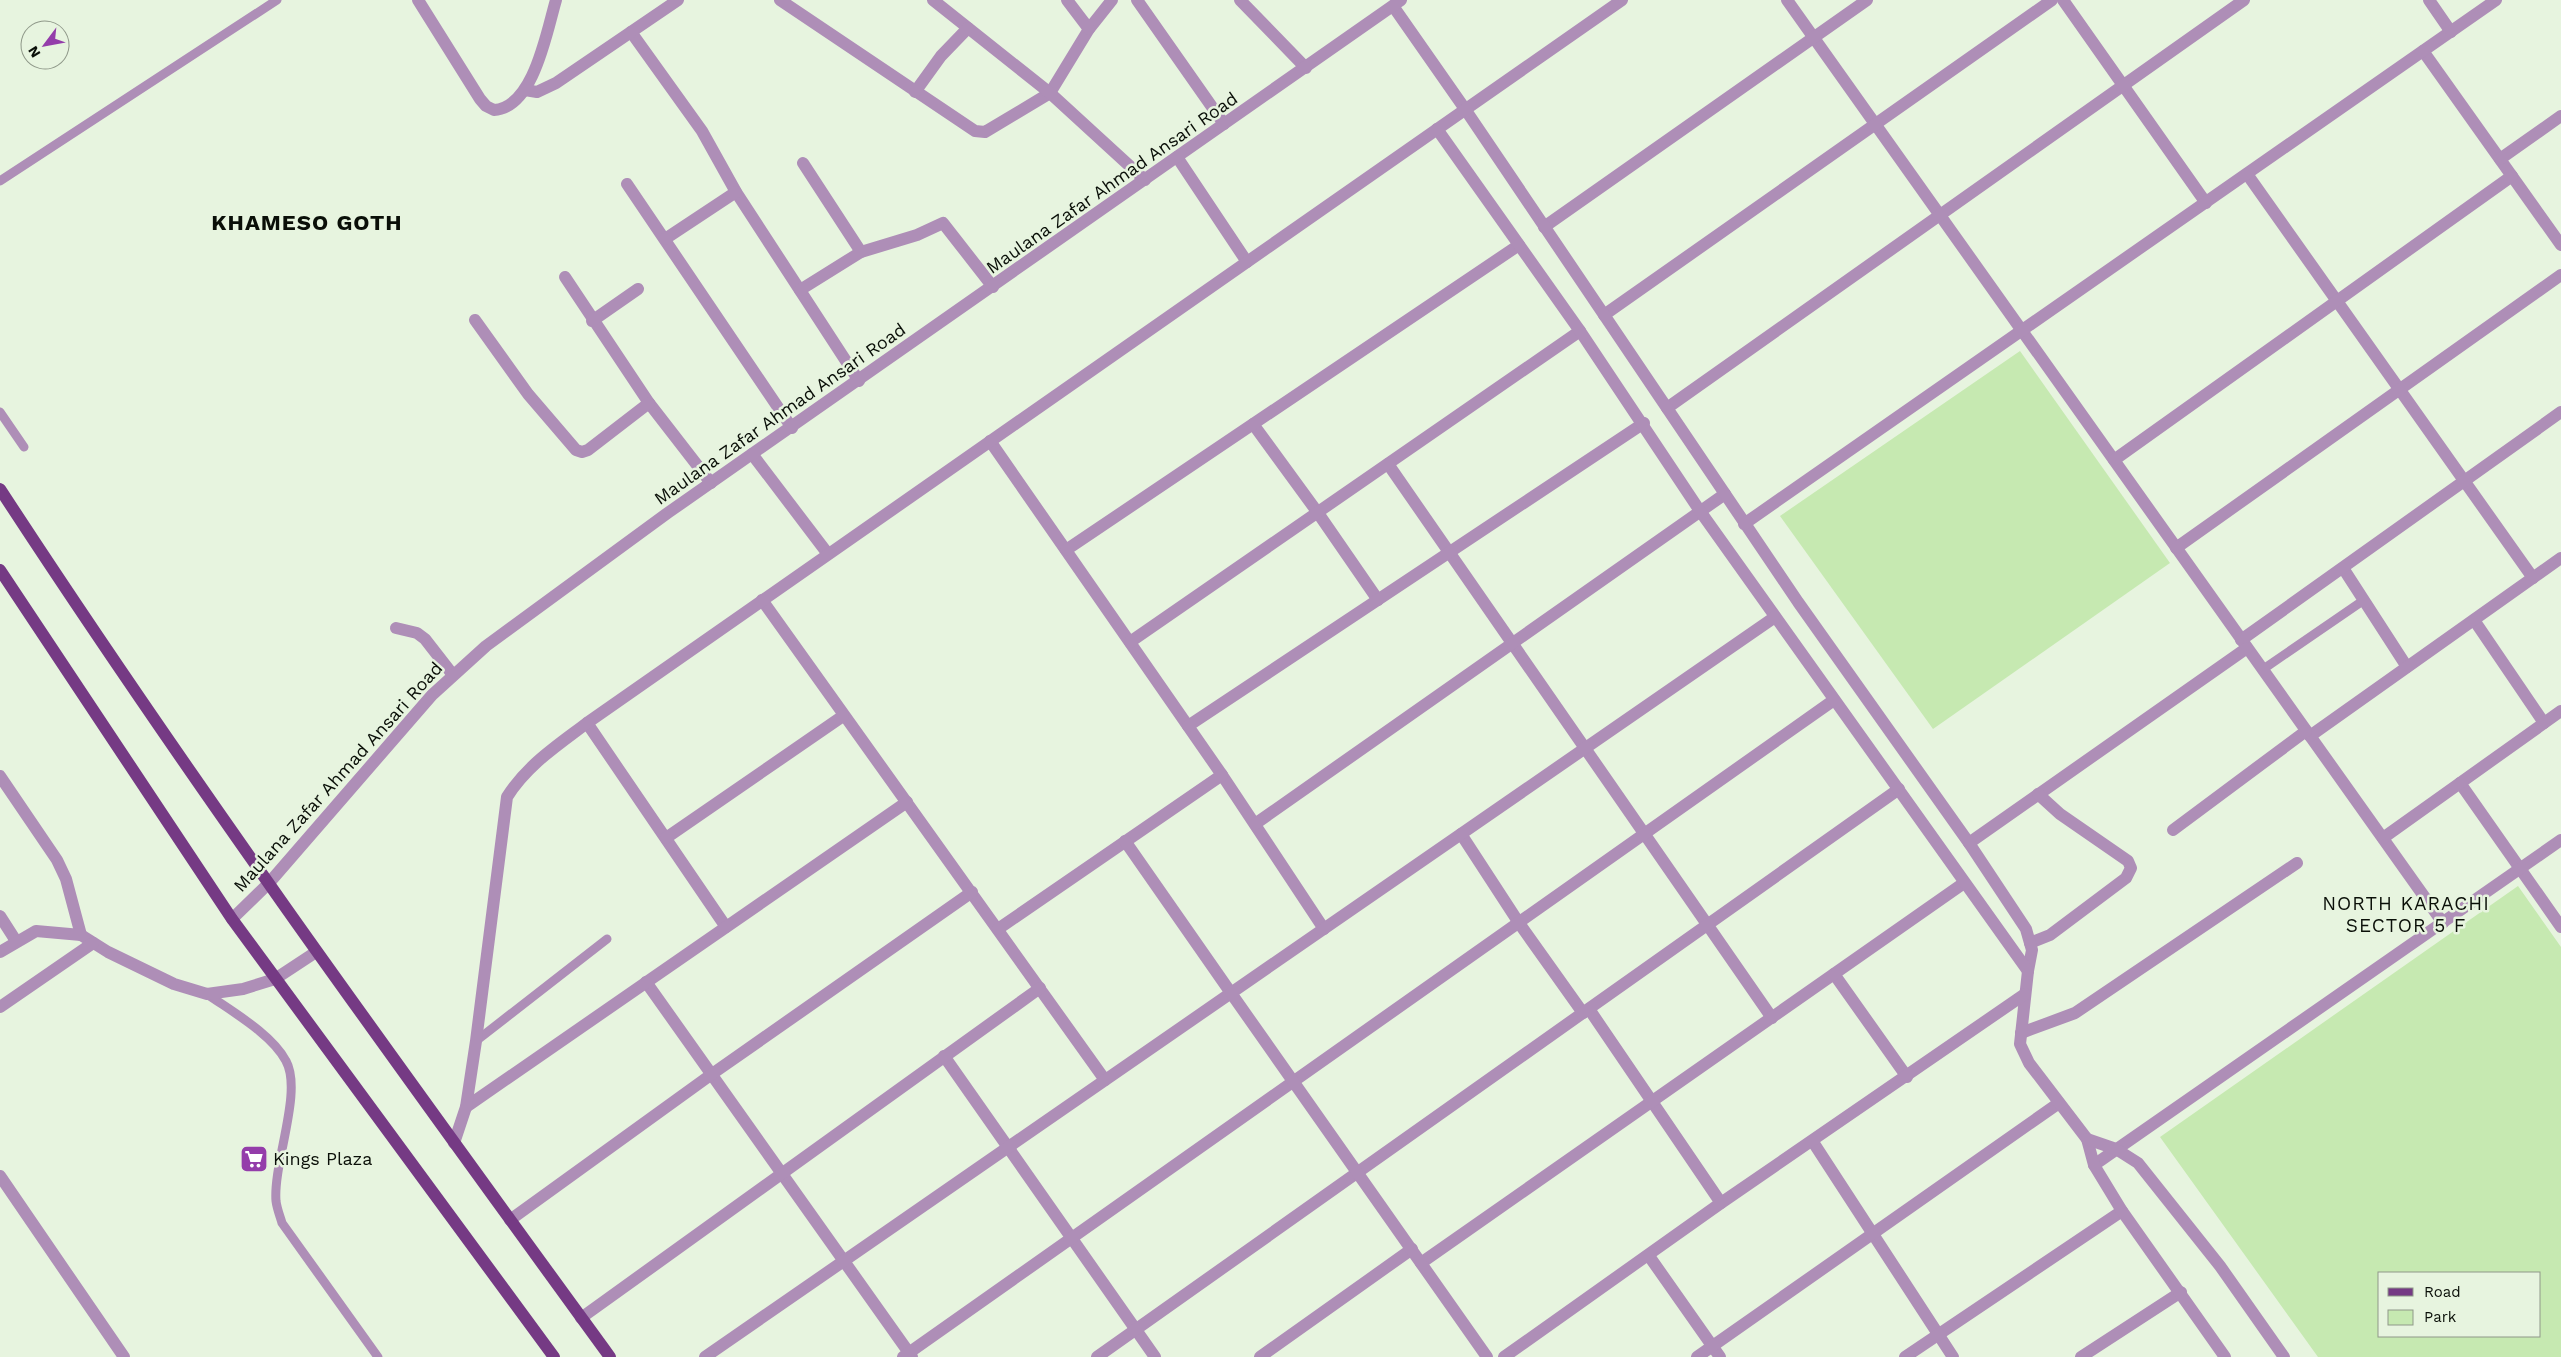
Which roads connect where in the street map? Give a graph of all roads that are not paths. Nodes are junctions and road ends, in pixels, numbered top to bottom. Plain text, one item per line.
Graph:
1 (277, 0) edge
2 (418, 0) edge
3 (556, 0) edge
4 (678, 0) edge
5 (780, 0) edge
6 (934, 0) edge
7 (1067, 0) edge
8 (1112, 0) edge
9 (1137, 0) edge
10 (1240, 0) edge
11 (1622, 0) edge
12 (1787, 0) edge
13 (1867, 0) edge
14 (2052, 0) edge
15 (2063, 0) edge
16 (2244, 0) edge
17 (2429, 0) edge
18 (2496, 0) edge
19 (1397, 3) edge
20 (968, 28) junction
21 (1089, 29) junction
22 (631, 32) junction
23 (2451, 32) junction
24 (1813, 38) junction
25 (2423, 51) junction
26 (1306, 68) junction
27 (2123, 85) junction
28 (524, 90) junction
29 (916, 92) junction
30 (1050, 93) junction
31 (1465, 109) junction
32 (2561, 116) edge
33 (1224, 124) junction
34 (1875, 125) junction
35 (1437, 129) junction
36 (1177, 157) junction
37 (2500, 159) junction
38 (803, 163) dead end
39 (2247, 174) junction
40 (2512, 176) junction
41 (1145, 180) junction
42 (0, 181) edge
43 (627, 184) dead end
44 (736, 192) junction
45 (2206, 203) junction
46 (1940, 215) junction
47 (1544, 227) junction
48 (665, 240) junction
49 (1519, 245) junction
50 (2561, 245) edge
51 (861, 252) junction
52 (1246, 262) junction
53 (2561, 275) edge
54 (566, 277) dead end
55 (993, 287) junction
56 (638, 289) dead end
57 (800, 290) junction
58 (2337, 301) junction
59 (1604, 316) junction
60 (475, 320) dead end
61 (592, 321) junction
62 (1580, 331) junction
63 (2022, 332) junction
64 (859, 381) junction
65 (2400, 390) junction
66 (649, 403) junction
67 (1667, 408) junction
68 (0, 412) edge
69 (2561, 412) edge
70 (1644, 423) junction
71 (1252, 424) junction
72 (792, 428) junction
73 (990, 441) junction
74 (24, 448) dead end
75 (752, 454) junction
76 (2114, 460) junction
77 (1388, 464) junction
78 (2465, 481) junction
79 (711, 483) junction
80 (0, 489) edge
81 (1725, 494) junction
82 (1700, 511) junction
83 (1318, 513) junction
84 (1744, 524) junction
85 (2176, 548) junction
86 (1066, 550) junction
87 (1449, 552) junction
88 (828, 554) junction
89 (2561, 558) edge
90 (2343, 568) junction
91 (0, 570) edge
92 (2533, 578) junction
93 (762, 600) junction
94 (1378, 600) junction
95 (2364, 600) junction
96 (1775, 618) junction
97 (2474, 620) junction
98 (396, 628) dead end
99 (1130, 642) junction
100 (1512, 643) junction
101 (2244, 644) junction
102 (2407, 667) junction
103 (2262, 670) junction
104 (454, 674) junction
105 (1834, 700) junction
106 (2561, 711) edge
107 (843, 716) junction
108 (587, 722) junction
109 (2544, 723) junction
110 (1188, 726) junction
111 (2308, 734) junction
112 (1585, 749) junction
113 (1222, 775) junction
114 (0, 776) edge
115 (2460, 783) junction
116 (1899, 789) junction
117 (2038, 794) junction
118 (907, 802) junction
119 (1255, 824) junction
120 (2173, 830) dead end
121 (1461, 834) junction
122 (1644, 834) junction
123 (666, 838) junction
124 (2383, 838) junction
125 (2561, 840) edge
126 (1125, 841) junction
127 (1969, 843) junction
128 (2297, 863) dead end
129 (2520, 869) junction
130 (269, 883) junction
131 (1964, 883) junction
132 (972, 892) junction
133 (0, 916) edge
134 (232, 920) junction
135 (1519, 923) junction
136 (2443, 923) junction
137 (1708, 925) junction
138 (726, 927) junction
139 (2561, 927) edge
140 (1324, 928) junction
141 (998, 929) junction
142 (81, 935) junction
143 (607, 939) dead end
144 (16, 941) junction
145 (93, 943) junction
146 (2030, 943) junction
147 (0, 952) edge
148 (316, 952) junction
149 (2028, 971) junction
150 (1834, 974) junction
151 (274, 979) junction
152 (646, 982) junction
153 (1040, 988) junction
154 (1231, 993) junction
155 (207, 994) junction
156 (2026, 994) junction
157 (0, 1006) edge
158 (1586, 1011) junction
159 (1772, 1018) junction
160 (2021, 1033) junction
161 (476, 1041) junction
162 (944, 1056) junction
163 (712, 1074) junction
164 (1907, 1077) junction
165 (1105, 1080) junction
166 (1294, 1082) junction
167 (1653, 1100) junction
168 (2059, 1103) junction
169 (466, 1107) junction
170 (2087, 1139) junction
171 (1813, 1142) junction
172 (454, 1143) junction
173 (1008, 1147) junction
174 (2116, 1149) junction
175 (2094, 1165) junction
176 (1358, 1172) junction
177 (782, 1173) junction
178 (2, 1184) edge
179 (1721, 1203) junction
180 (2122, 1211) junction
181 (510, 1220) junction
182 (1873, 1235) junction
183 (1072, 1238) junction
184 (1412, 1250) junction
185 (1649, 1256) junction
186 (843, 1260) junction
187 (1421, 1263) junction
188 (2180, 1292) junction
189 (581, 1318) junction
190 (1136, 1329) junction
191 (1939, 1335) junction
192 (1712, 1346) junction
193 (908, 1356) edge
194 (124, 1357) edge
195 (378, 1357) edge
196 (554, 1357) edge
197 (610, 1357) edge
198 (705, 1357) edge
199 (1097, 1357) edge
200 (1155, 1357) edge
201 (1260, 1357) edge
202 (1487, 1357) edge
203 (1504, 1357) edge
204 (1697, 1357) edge
205 (1720, 1357) edge
206 (1905, 1357) edge
207 (1953, 1357) edge
208 (2081, 1357) edge
209 (2225, 1357) edge
210 (2284, 1357) edge

1 - 42 lane
2 - 28 street
3 - 28 street
4 - 22 street
5 - 29 street
6 - 20 street
7 - 21 street
8 - 21 street
9 - 33 street
10 - 26 street
11 - 31 street
12 - 24 street
13 - 24 street
14 - 34 street
15 - 27 street
16 - 27 street
17 - 23 street
18 - 23 street
19 - 26 street, Maulana Zafar Ahmad Ansari Road
19 - 31 street
20 - 29 street
20 - 30 street
21 - 30 street
22 - 28 street
22 - 44 street
23 - 25 street
24 - 34 street
24 - 47 street
25 - 37 street
25 - 39 street
26 - 33 street, Maulana Zafar Ahmad Ansari Road
27 - 45 street
27 - 46 street
29 - 30 street
30 - 41 street
31 - 35 street
31 - 47 street
32 - 37 street
33 - 36 street, Maulana Zafar Ahmad Ansari Road
34 - 46 street
34 - 59 street
35 - 49 street
35 - 52 street
36 - 41 street, Maulana Zafar Ahmad Ansari Road
36 - 52 street
37 - 40 street
38 - 51 street
39 - 45 street
39 - 58 street
40 - 50 street
40 - 58 street
41 - 55 street, Maulana Zafar Ahmad Ansari Road
43 - 48 street
44 - 48 street
44 - 57 street
45 - 63 street
46 - 63 street
46 - 67 street
47 - 59 street
48 - 72 street
49 - 62 street
49 - 71 street
51 - 55 street
51 - 57 street
52 - 73 street
53 - 65 street
54 - 61 street
55 - 64 street, Maulana Zafar Ahmad Ansari Road
56 - 61 street
57 - 64 street
58 - 65 street
58 - 76 street
59 - 67 street
60 - 66 street
61 - 66 street
62 - 70 street
62 - 77 street
63 - 76 street
63 - 84 street
64 - 72 street, Maulana Zafar Ahmad Ansari Road
65 - 78 street
65 - 85 street
66 - 79 street
67 - 81 street
68 - 74 lane
69 - 78 street
70 - 82 street
70 - 87 street
71 - 83 street
71 - 86 street
72 - 75 street, Maulana Zafar Ahmad Ansari Road
73 - 86 street
73 - 88 street
75 - 79 street, Maulana Zafar Ahmad Ansari Road
75 - 88 street
76 - 85 street
77 - 83 street
77 - 87 street
78 - 90 street
78 - 92 street
79 - 104 street, Maulana Zafar Ahmad Ansari Road
80 - 130 main road
81 - 82 street
81 - 84 street
82 - 96 street
82 - 100 street
83 - 94 street
83 - 99 street
84 - 127 street
85 - 101 street
86 - 99 street
87 - 94 street
87 - 100 street
88 - 93 street
89 - 92 street
90 - 95 street
90 - 101 street
91 - 134 main road
92 - 97 street
93 - 107 street
93 - 108 street
94 - 110 street
95 - 102 street
95 - 103 lane
96 - 105 street
96 - 112 street
97 - 102 street
97 - 109 street
98 - 104 street
99 - 110 street
100 - 112 street
100 - 119 street
101 - 103 street
101 - 117 street
102 - 111 street
103 - 111 street
104 - 130 street, Maulana Zafar Ahmad Ansari Road
105 - 116 street
105 - 122 street
106 - 109 street
107 - 118 street
107 - 123 street
108 - 123 street
108 - 161 street
109 - 115 street
110 - 113 street
111 - 120 street
111 - 124 street
112 - 121 street
112 - 122 street
113 - 119 street
113 - 126 street
114 - 142 street
115 - 124 street
115 - 129 street
116 - 131 street
116 - 137 street
117 - 127 street
117 - 146 street
118 - 132 street
118 - 138 street
119 - 140 street
121 - 135 street
121 - 140 street
122 - 135 street
122 - 137 street
123 - 138 street
124 - 136 street
125 - 129 street
126 - 141 street
126 - 154 street
127 - 146 street
128 - 160 street
129 - 136 street
129 - 139 street
130 - 134 street, Maulana Zafar Ahmad Ansari Road
130 - 148 main road
131 - 149 street
131 - 150 street
132 - 141 street
132 - 163 street
133 - 144 street
134 - 151 main road
135 - 158 street
135 - 166 street
136 - 174 street
137 - 158 street
137 - 159 street
138 - 152 street
140 - 154 street
141 - 153 street
142 - 144 street
142 - 145 street
143 - 161 lane
144 - 147 street
145 - 155 street
145 - 157 street
146 - 149 street
148 - 151 street
148 - 172 main road
149 - 156 street
150 - 159 street
150 - 164 street
151 - 155 street
151 - 196 main road
152 - 163 street
152 - 169 street
153 - 162 street
153 - 165 street
154 - 165 street
154 - 166 street
155 - 195 lane
156 - 160 street
156 - 164 street
158 - 167 street
158 - 176 street
159 - 167 street
160 - 168 street
161 - 169 street
162 - 173 street
162 - 177 street
163 - 177 street
163 - 181 street
164 - 171 street
165 - 173 street
166 - 176 street
166 - 183 street
167 - 179 street
167 - 187 street
168 - 170 street
168 - 182 street
169 - 172 street
170 - 174 street
170 - 175 street
171 - 179 street
171 - 182 street
172 - 181 main road
173 - 183 street
173 - 186 street
174 - 175 street
174 - 210 street
175 - 180 street
176 - 184 street
176 - 190 street
177 - 186 street
177 - 189 street
178 - 194 street
179 - 185 street
180 - 188 street
180 - 191 street
181 - 189 main road
182 - 191 street
182 - 192 street
183 - 190 street
183 - 193 street
184 - 187 street
184 - 201 street
185 - 192 street
185 - 203 street
186 - 193 street
186 - 198 street
187 - 202 street
188 - 208 street
188 - 209 street
189 - 197 main road
190 - 199 street
190 - 200 street
191 - 206 street
191 - 207 street
192 - 204 street
192 - 205 street

